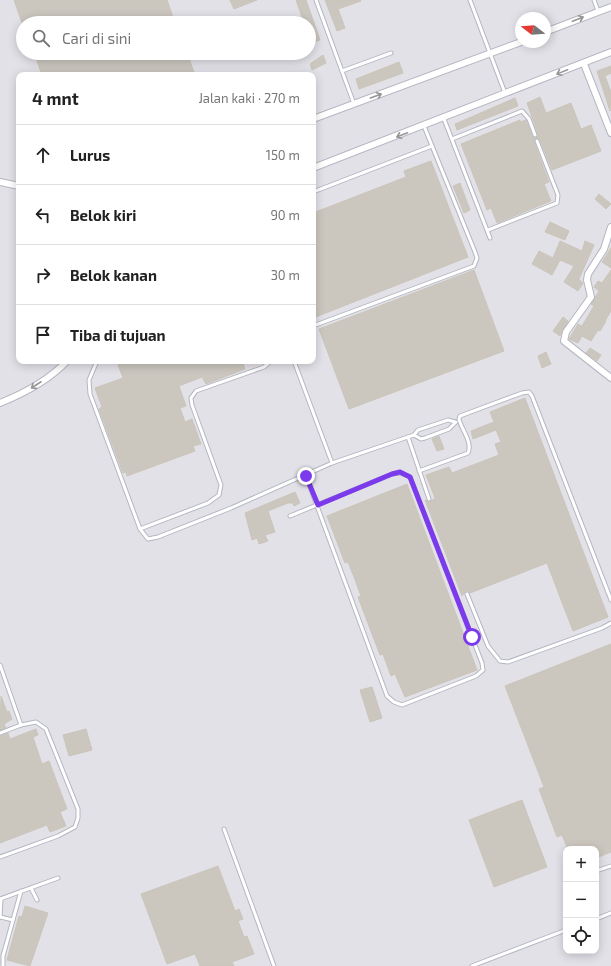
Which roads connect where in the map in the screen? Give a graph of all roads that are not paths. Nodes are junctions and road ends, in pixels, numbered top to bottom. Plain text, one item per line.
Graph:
1 (316, 0) edge
2 (470, 0) edge
3 (594, 0) edge
4 (611, 7) edge
5 (598, 11) junction
6 (551, 30) edge
7 (515, 44) edge
8 (611, 52) edge
9 (391, 53) dead end
10 (490, 54) junction
11 (584, 64) junction
12 (342, 71) junction
13 (506, 94) junction
14 (354, 104) junction
15 (316, 118) edge
16 (444, 118) junction
17 (424, 126) junction
18 (611, 133) edge
19 (535, 135) dead end
20 (452, 139) junction
21 (537, 141) dead end
22 (432, 146) junction
23 (316, 167) edge
24 (0, 182) edge
25 (16, 185) edge
26 (316, 191) edge
27 (611, 227) edge
28 (488, 230) junction
29 (490, 238) dead end
30 (316, 325) edge
31 (64, 364) edge
32 (96, 364) edge
33 (268, 364) edge
34 (295, 364) edge
35 (611, 368) edge
36 (609, 376) edge
37 (0, 402) edge
38 (459, 421) junction
39 (455, 422) junction
40 (414, 435) junction
41 (408, 437) junction
42 (332, 463) junction
43 (419, 471) junction
44 (306, 476) junction
45 (429, 499) dead end
46 (318, 505) junction
47 (290, 516) dead end
48 (140, 529) junction
49 (467, 594) dead end
50 (611, 600) edge
51 (611, 623) edge
52 (0, 664) edge
53 (21, 725) junction
54 (0, 733) edge
55 (224, 829) dead end
56 (0, 857) edge
57 (611, 866) edge
58 (599, 870) edge
59 (58, 878) dead end
60 (31, 888) junction
61 (21, 891) junction
62 (0, 899) edge
63 (37, 900) dead end
64 (611, 913) edge
65 (0, 917) edge
66 (598, 918) edge
67 (14, 920) junction
68 (563, 931) edge
69 (3, 966) edge
70 (274, 966) edge
71 (472, 966) edge

1 - 12 lane
2 - 10 lane
3 - 5 lane
4 - 5 street
6 -> 5 street
7 - 10 street
8 - 11 street
9 - 12 lane
10 - 13 lane
14 -> 10 street
11 -> 13 street
11 - 18 street
12 - 14 lane
13 - 16 street
14 - 15 street
16 - 17 street
16 - 20 lane
17 - 22 lane
17 -> 23 street
19 - 20 lane
20 - 28 lane
21 - 28 lane
22 - 26 lane
22 - 30 lane
24 - 25 street
27 - 36 street
28 - 29 lane
31 -> 37 street
32 - 48 lane
33 - 48 lane
34 - 42 lane
35 - 36 street
38 - 39 lane
38 - 43 lane
38 - 50 lane
39 - 40 lane
39 - 40 lane
40 - 41 lane
41 - 42 lane
41 - 43 lane
42 - 44 lane
43 - 45 lane
44 - 46 lane
44 - 48 lane
46 - 46 lane
46 - 47 lane
49 - 51 lane
52 - 53 lane
53 - 54 lane
53 - 56 lane
55 - 70 lane
57 - 58 lane
59 - 60 lane
60 - 61 lane
60 - 63 lane
61 - 62 lane
61 - 67 lane
62 - 65 lane
64 - 66 lane
65 - 67 lane
67 - 69 lane
68 - 71 lane

